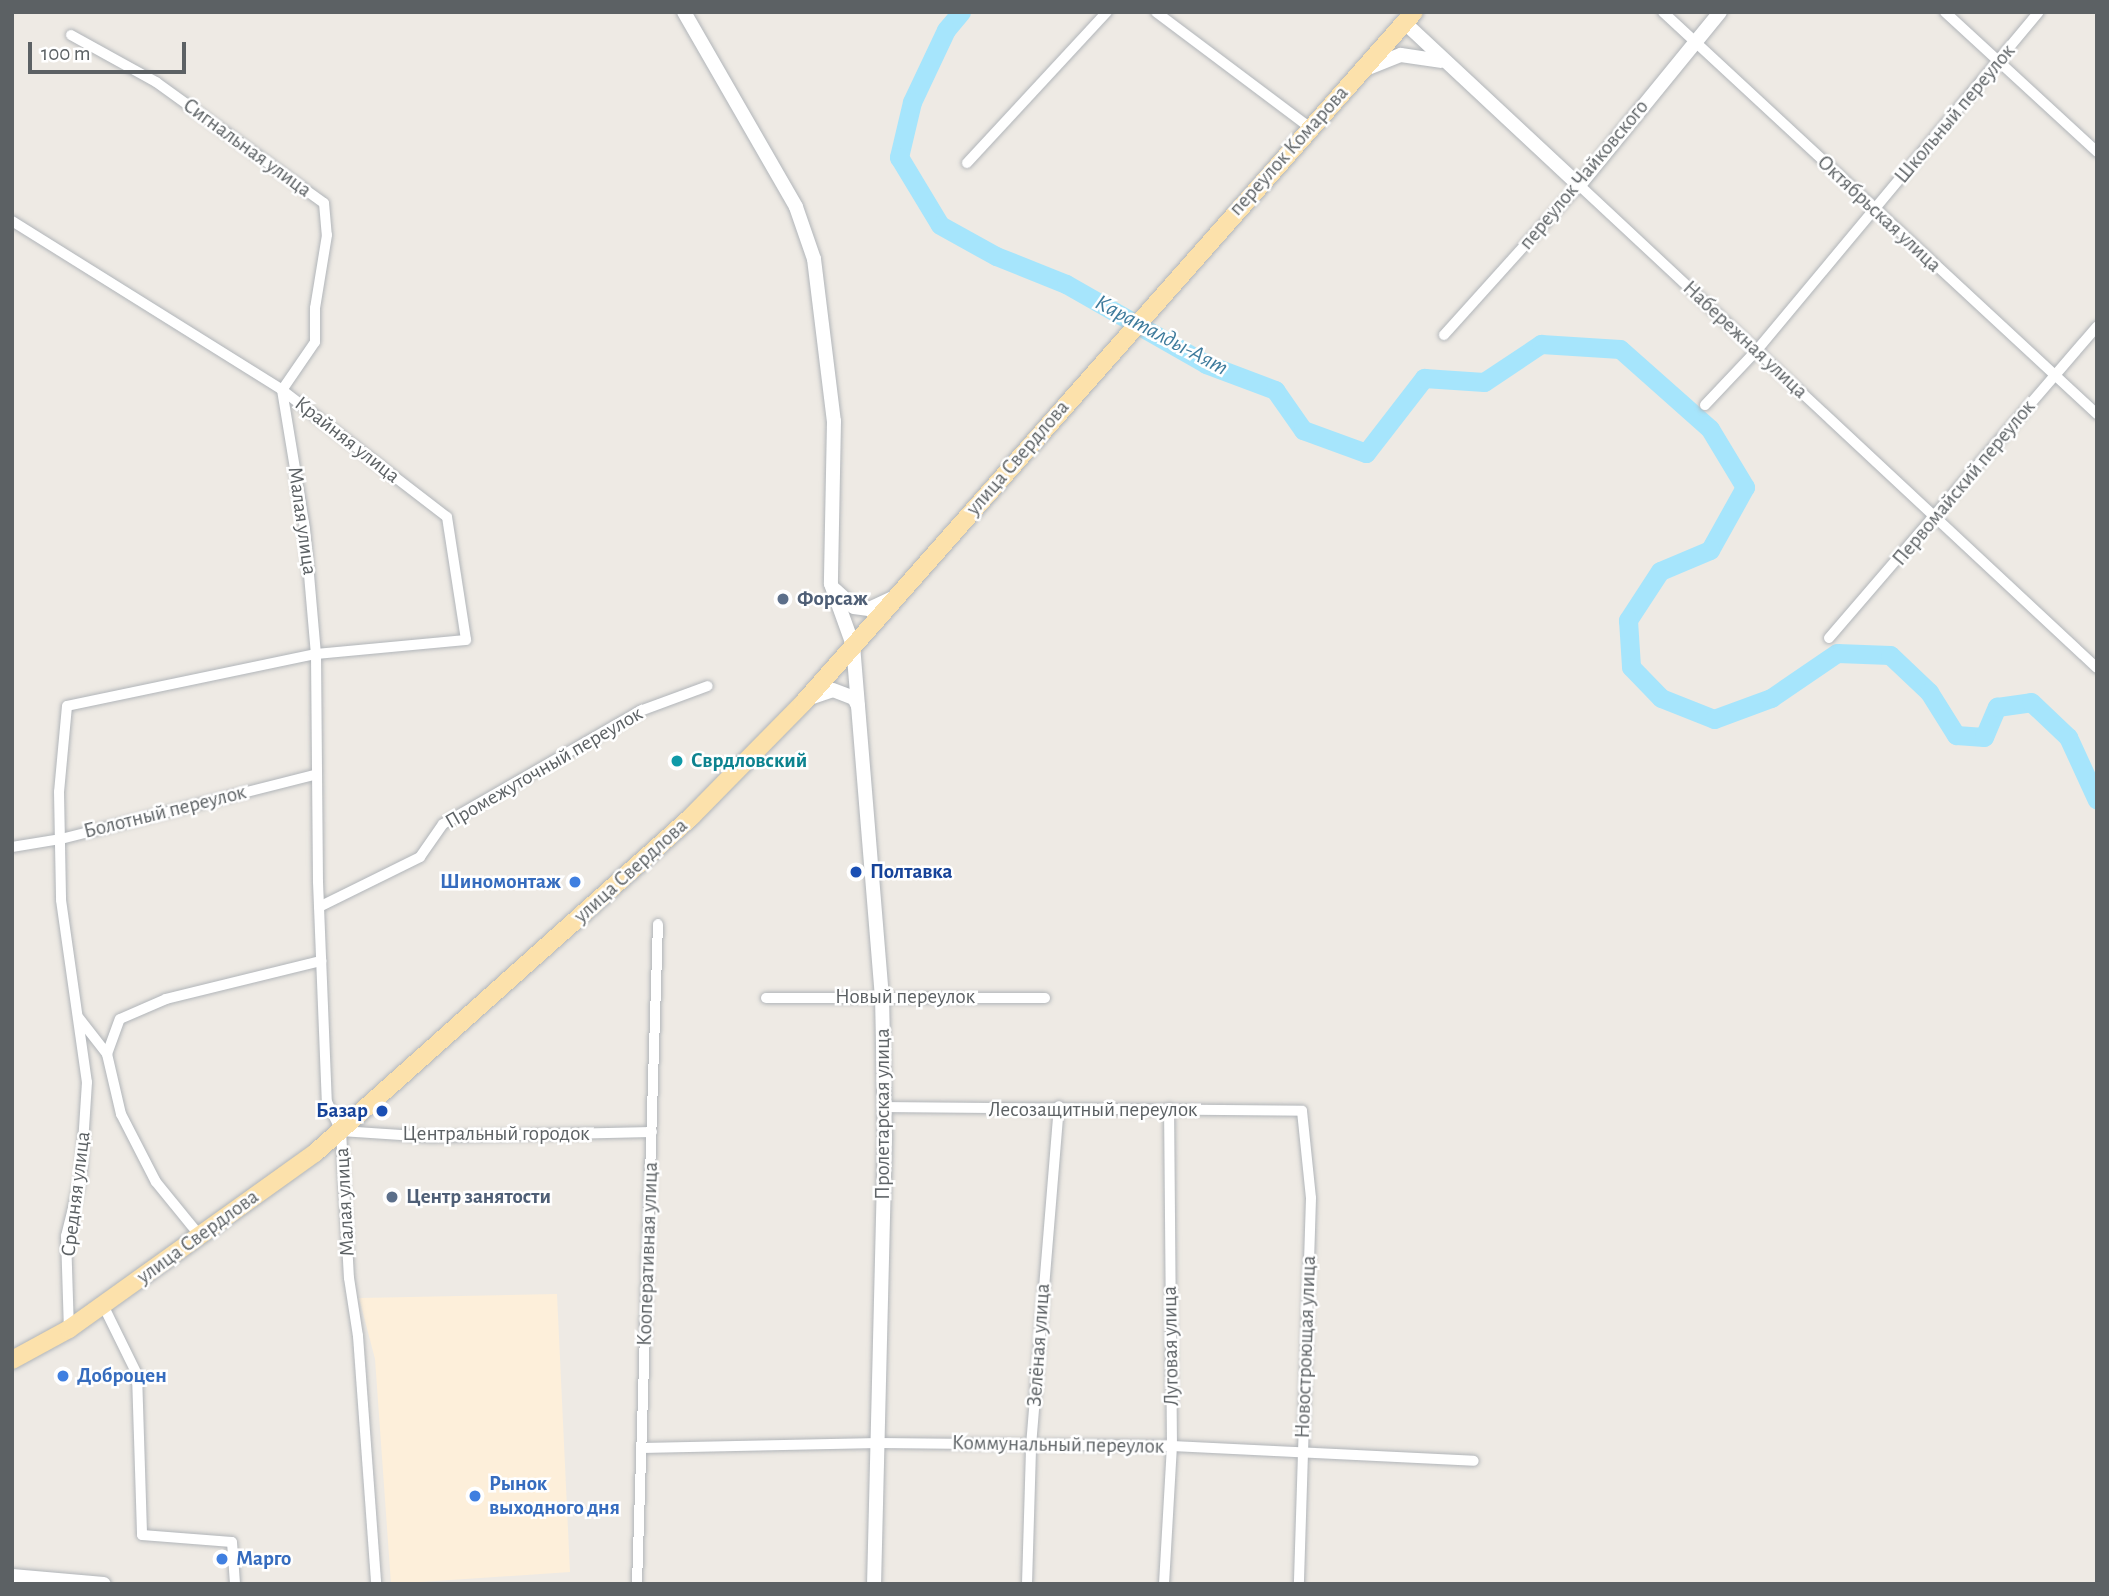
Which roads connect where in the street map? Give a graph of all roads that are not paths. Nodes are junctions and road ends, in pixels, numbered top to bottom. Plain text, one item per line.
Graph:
1 (684, 12) edge
2 (1107, 12) edge
3 (1156, 12) edge
4 (1663, 12) edge
5 (1720, 12) edge
6 (1945, 12) edge
7 (2039, 12) edge
8 (1404, 16) edge
9 (71, 35) dead end
10 (1694, 43) junction
11 (1441, 61) junction
12 (1998, 62) junction
13 (1364, 70) junction
14 (1309, 127) junction
15 (2097, 152) edge
16 (967, 163) dead end
17 (1579, 185) junction
18 (1875, 210) junction
19 (12, 221) edge
20 (1164, 289) joint
21 (2097, 326) edge
22 (1444, 335) dead end
23 (1758, 350) junction
24 (2055, 376) junction
25 (282, 390) junction
26 (1705, 405) dead end
27 (2097, 414) edge
28 (1934, 520) junction
29 (831, 584) junction
30 (897, 596) junction
31 (1829, 638) dead end
32 (853, 645) junction
33 (316, 653) junction
34 (2097, 668) edge
35 (708, 686) dead end
36 (803, 703) junction
37 (858, 708) junction
38 (317, 774) junction
39 (61, 839) junction
40 (12, 847) edge
41 (319, 907) junction
42 (658, 924) dead end
43 (321, 961) junction
44 (882, 996) junction
45 (766, 998) dead end
46 (1045, 998) dead end
47 (78, 1017) junction
48 (107, 1055) junction
49 (1059, 1106) junction
50 (884, 1107) junction
51 (1169, 1108) junction
52 (1301, 1111) joint
53 (341, 1130) junction
54 (652, 1132) junction
55 (200, 1236) junction
56 (103, 1305) junction
57 (69, 1329) junction
58 (12, 1360) edge
59 (878, 1443) junction
60 (1031, 1446) junction
61 (1172, 1446) junction
62 (642, 1448) junction
63 (1303, 1452) junction
64 (1474, 1461) dead end
65 (12, 1576) edge
66 (104, 1584) edge
67 (235, 1584) edge
68 (376, 1584) edge
69 (637, 1584) edge
70 (874, 1584) edge
71 (1027, 1584) edge
72 (1164, 1584) edge
73 (1299, 1584) edge

1 - 29 street
2 - 16 street
3 - 14 street
4 - 10 street, Октябрьская улица
5 - 10 street, переулок Чайковского
6 - 12 street
7 - 12 street, Школьный переулок
8 - 11 street, Набережная улица
8 - 13 main road, переулок Комарова
9 - 25 street, Сигнальная улица
10 - 17 street, переулок Чайковского
10 - 18 street, Октябрьская улица
11 - 13 street
11 - 17 street, Набережная улица
12 - 15 street
12 - 18 street, Школьный переулок
13 - 14 main road, переулок Комарова
14 - 20 main road, переулок Комарова
17 - 22 street, переулок Чайковского
17 - 23 street, Набережная улица
18 - 23 street, Школьный переулок
18 - 24 street, Октябрьская улица
19 - 25 street, Крайняя улица
20 - 30 main road, улица Свердлова
21 - 24 street, Первомайский переулок
23 - 26 street, Школьный переулок
23 - 28 street, Набережная улица
24 - 27 street, Октябрьская улица
24 - 28 street, Первомайский переулок
25 - 33 street, Малая улица
25 - 33 street, Крайняя улица
28 - 31 street, Первомайский переулок
28 - 34 street, Набережная улица
29 - 30 street
29 - 32 street, Пролетарская улица
30 - 32 main road, улица Свердлова
32 - 36 main road, улица Свердлова
32 - 37 street, Пролетарская улица
33 - 38 street, Малая улица
33 - 39 street, Средняя улица
35 - 41 street, Промежуточный переулок
36 - 37 street
36 - 53 main road, улица Свердлова
37 - 44 street, Пролетарская улица
38 - 39 street, Болотный переулок
38 - 41 street, Малая улица
39 - 40 street, Болотный переулок
39 - 47 street, Средняя улица
41 - 43 street, Малая улица
42 - 54 street, Кооперативная улица
43 - 48 street
43 - 53 street, Малая улица
44 - 45 street, Новый переулок
44 - 46 street, Новый переулок
44 - 50 street, Пролетарская улица
47 - 48 street, Средняя улица
47 - 57 street, Средняя улица
48 - 55 street, Средняя улица
49 - 50 street, Лесозащитный переулок
49 - 51 street, Лесозащитный переулок
49 - 60 street, Зелёная улица
50 - 59 street, Пролетарская улица
51 - 52 street, Лесозащитный переулок
51 - 61 street, Луговая улица
52 - 63 street, Новостроющая улица
53 - 54 street, Центральный городок
53 - 55 main road, улица Свердлова
53 - 68 street, Малая улица
54 - 62 street, Кооперативная улица
55 - 56 main road, улица Свердлова
56 - 57 main road, улица Свердлова
56 - 67 street
57 - 58 main road, улица Свердлова
59 - 60 street, Коммунальный переулок
59 - 62 street, Коммунальный переулок
59 - 70 street, Пролетарская улица
60 - 61 street, Коммунальный переулок
60 - 71 street, Зелёная улица
61 - 63 street, Коммунальный переулок
61 - 72 street, Луговая улица
62 - 69 street, Кооперативная улица
63 - 64 street, Коммунальный переулок
63 - 73 street, Новостроющая улица
65 - 66 street

